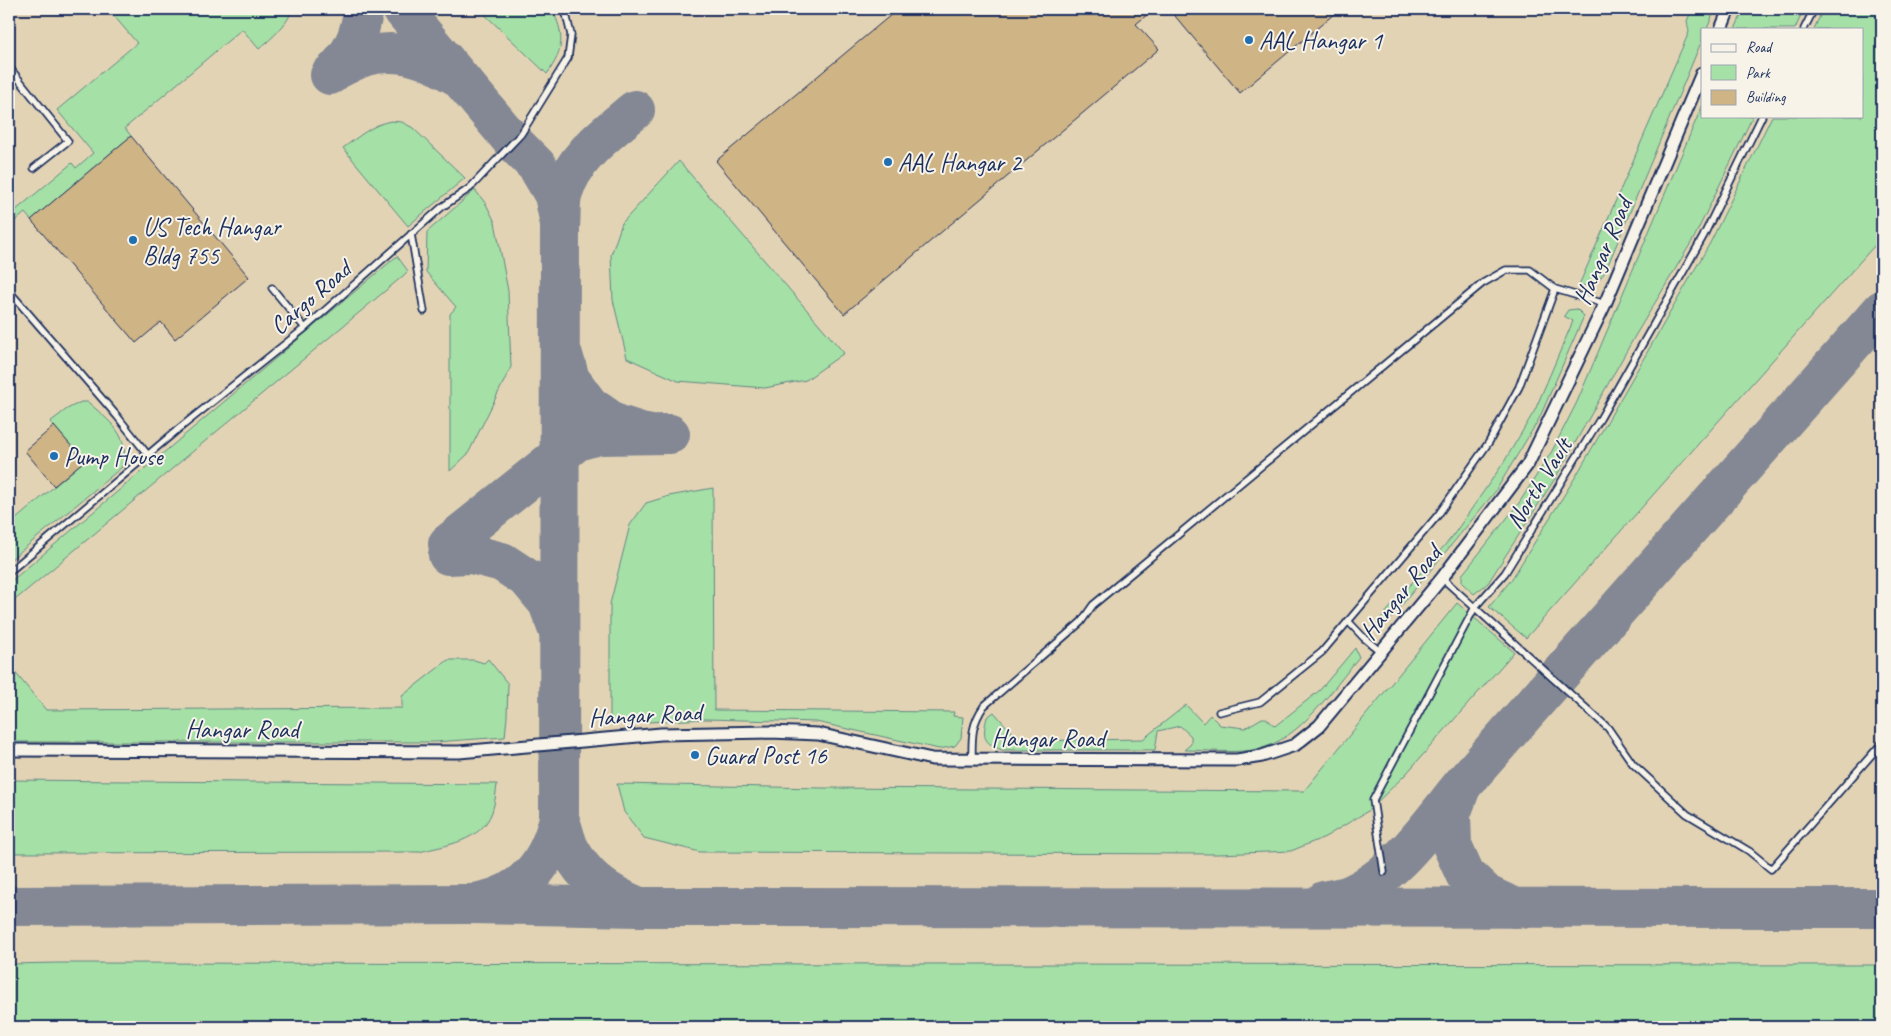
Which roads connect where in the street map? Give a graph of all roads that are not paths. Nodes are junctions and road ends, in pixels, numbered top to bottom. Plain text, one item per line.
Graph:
1 (562, 9) edge
2 (1730, 9) edge
3 (1814, 9) edge
4 (1721, 28) edge
5 (1804, 28) edge
6 (9, 67) edge
7 (1701, 76) edge
8 (1761, 118) edge
9 (34, 168) dead end
10 (411, 234) junction
11 (272, 288) dead end
12 (1555, 289) junction
13 (9, 291) edge
14 (1605, 304) junction
15 (424, 311) dead end
16 (305, 328) junction
17 (148, 455) junction
18 (9, 572) edge
19 (1442, 578) junction
20 (1475, 607) junction
21 (1348, 621) junction
22 (1382, 652) junction
23 (1219, 712) dead end
24 (1882, 744) edge
25 (9, 750) edge
26 (972, 760) junction
27 (1384, 872) dead end

1 - 10 lane, Cargo Road
2 - 4 street
3 - 5 lane
6 - 9 lane
7 - 14 street, Hangar Road
8 - 20 lane, North Vault
10 - 15 lane
10 - 16 lane, Cargo Road
11 - 16 lane
12 - 14 lane
12 - 21 lane
12 - 26 lane
13 - 17 lane
14 - 19 street, Hangar Road
16 - 17 lane, Cargo Road
17 - 18 lane, Cargo Road
19 - 20 lane
19 - 22 street, Hangar Road
20 - 24 lane
20 - 27 lane, North Vault
21 - 22 lane
21 - 23 lane
22 - 26 street, Hangar Road
25 - 26 street, Hangar Road

